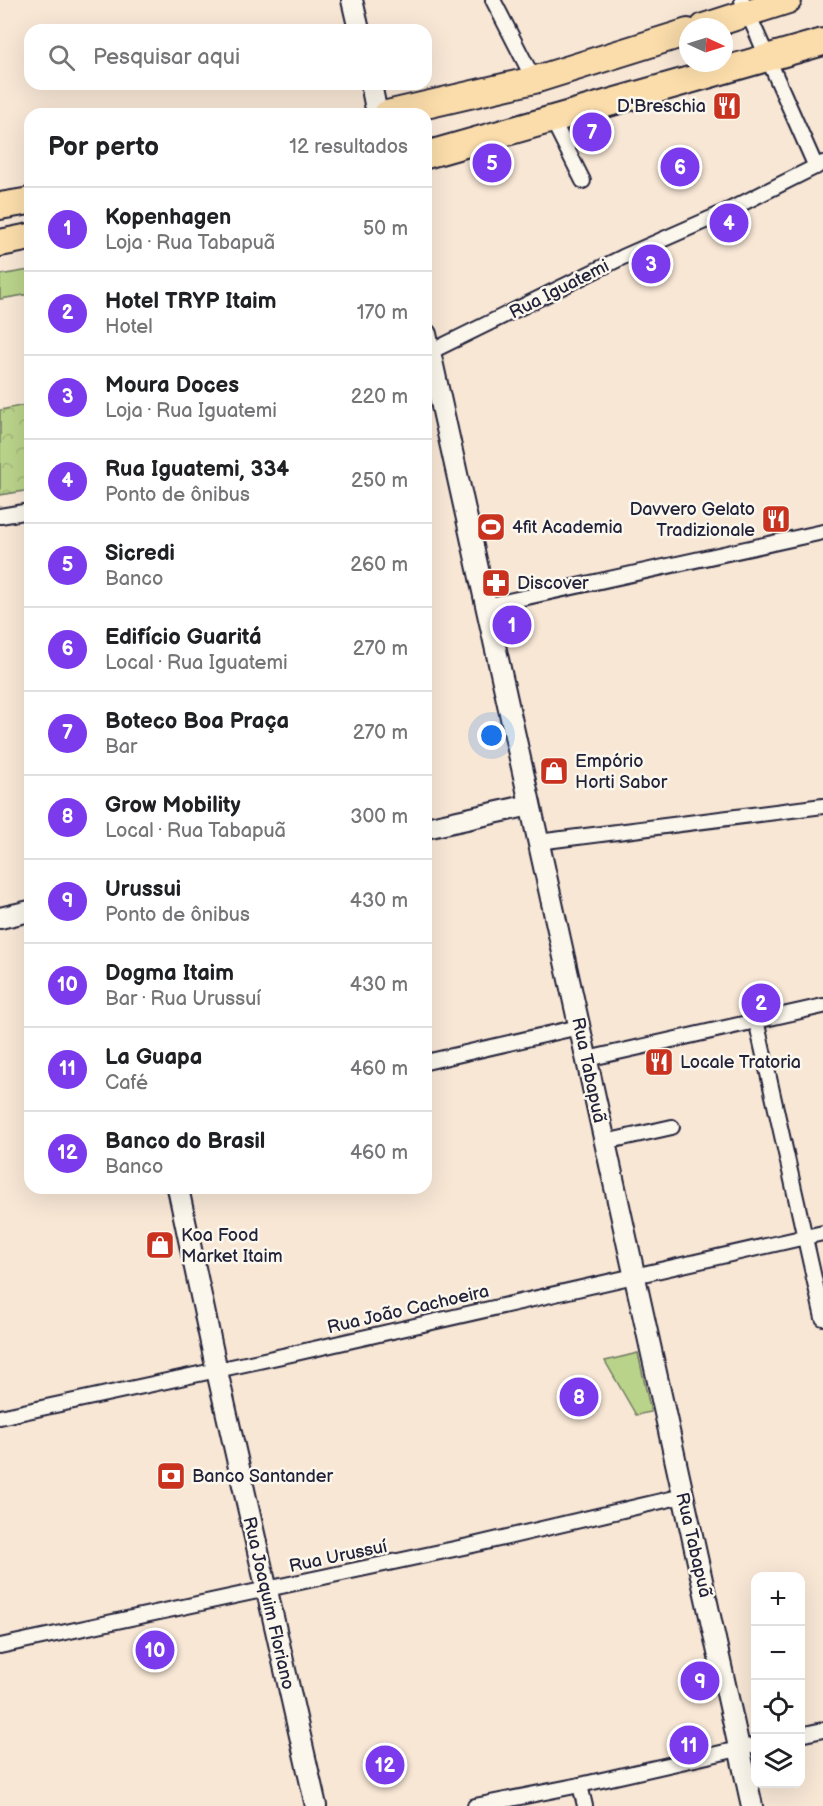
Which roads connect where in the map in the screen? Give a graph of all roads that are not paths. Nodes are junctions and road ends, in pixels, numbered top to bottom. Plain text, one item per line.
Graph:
1 (352, 0) edge
2 (493, 0) edge
3 (788, 0) edge
4 (745, 7) edge
5 (722, 18) edge
6 (358, 24) edge
7 (679, 35) edge
8 (823, 42) edge
9 (767, 57) junction
10 (534, 80) junction
11 (372, 90) edge
12 (376, 108) edge
13 (413, 108) edge
14 (552, 119) junction
15 (432, 153) edge
16 (819, 165) edge
17 (583, 181) dead end
18 (24, 202) edge
19 (0, 207) edge
20 (24, 238) edge
21 (0, 243) edge
22 (432, 345) edge
23 (432, 369) edge
24 (24, 513) edge
25 (0, 516) edge
26 (823, 532) edge
27 (486, 606) junction
28 (530, 805) junction
29 (823, 806) edge
30 (432, 827) edge
31 (538, 842) junction
32 (24, 912) edge
33 (0, 918) edge
34 (823, 1006) edge
35 (756, 1020) junction
36 (579, 1027) junction
37 (586, 1059) junction
38 (432, 1061) edge
39 (672, 1127) dead end
40 (605, 1142) junction
41 (179, 1194) edge
42 (823, 1233) edge
43 (805, 1237) junction
44 (635, 1277) junction
45 (823, 1318) edge
46 (217, 1371) junction
47 (0, 1417) edge
48 (683, 1496) junction
49 (266, 1590) junction
50 (0, 1646) edge
51 (823, 1730) edge
52 (805, 1734) edge
53 (747, 1747) edge
54 (580, 1785) junction
55 (316, 1806) edge
56 (475, 1806) edge
57 (585, 1806) edge
58 (752, 1806) edge

1 - 6 street
2 - 10 street
3 - 4 highway
4 - 5 highway
4 - 9 street
7 - 10 highway
8 - 9 highway
9 - 14 highway
9 - 16 street
10 - 13 highway
11 - 12 street
14 - 15 highway
14 - 17 street
16 - 22 street, Rua Iguatemi
18 - 19 highway
20 - 21 highway
23 - 27 street, Rua Tabapuã
24 - 25 street
26 - 27 street
27 - 28 street, Rua Tabapuã
28 - 30 street
28 - 31 street, Rua Tabapuã
29 - 31 street
31 - 36 street, Rua Tabapuã
32 - 33 street
34 - 35 street
35 - 37 street
35 - 43 street
36 - 37 street, Rua Tabapuã
36 - 38 street
37 - 40 street, Rua Tabapuã
39 - 40 street
40 - 44 street, Rua Tabapuã
41 - 46 street, Rua Joaquim Floriano
42 - 43 street, Rua João Cachoeira
43 - 44 street, Rua João Cachoeira
43 - 45 street
44 - 46 street, Rua João Cachoeira
44 - 48 street, Rua Tabapuã
46 - 47 street, Rua João Cachoeira
46 - 49 street, Rua Joaquim Floriano
48 - 49 street, Rua Urussuí
48 - 53 street, Rua Tabapuã
49 - 50 street, Rua Urussuí
49 - 55 street, Rua Joaquim Floriano
51 - 52 street
53 - 54 street
53 - 58 street, Rua Tabapuã
54 - 56 street
54 - 57 street

